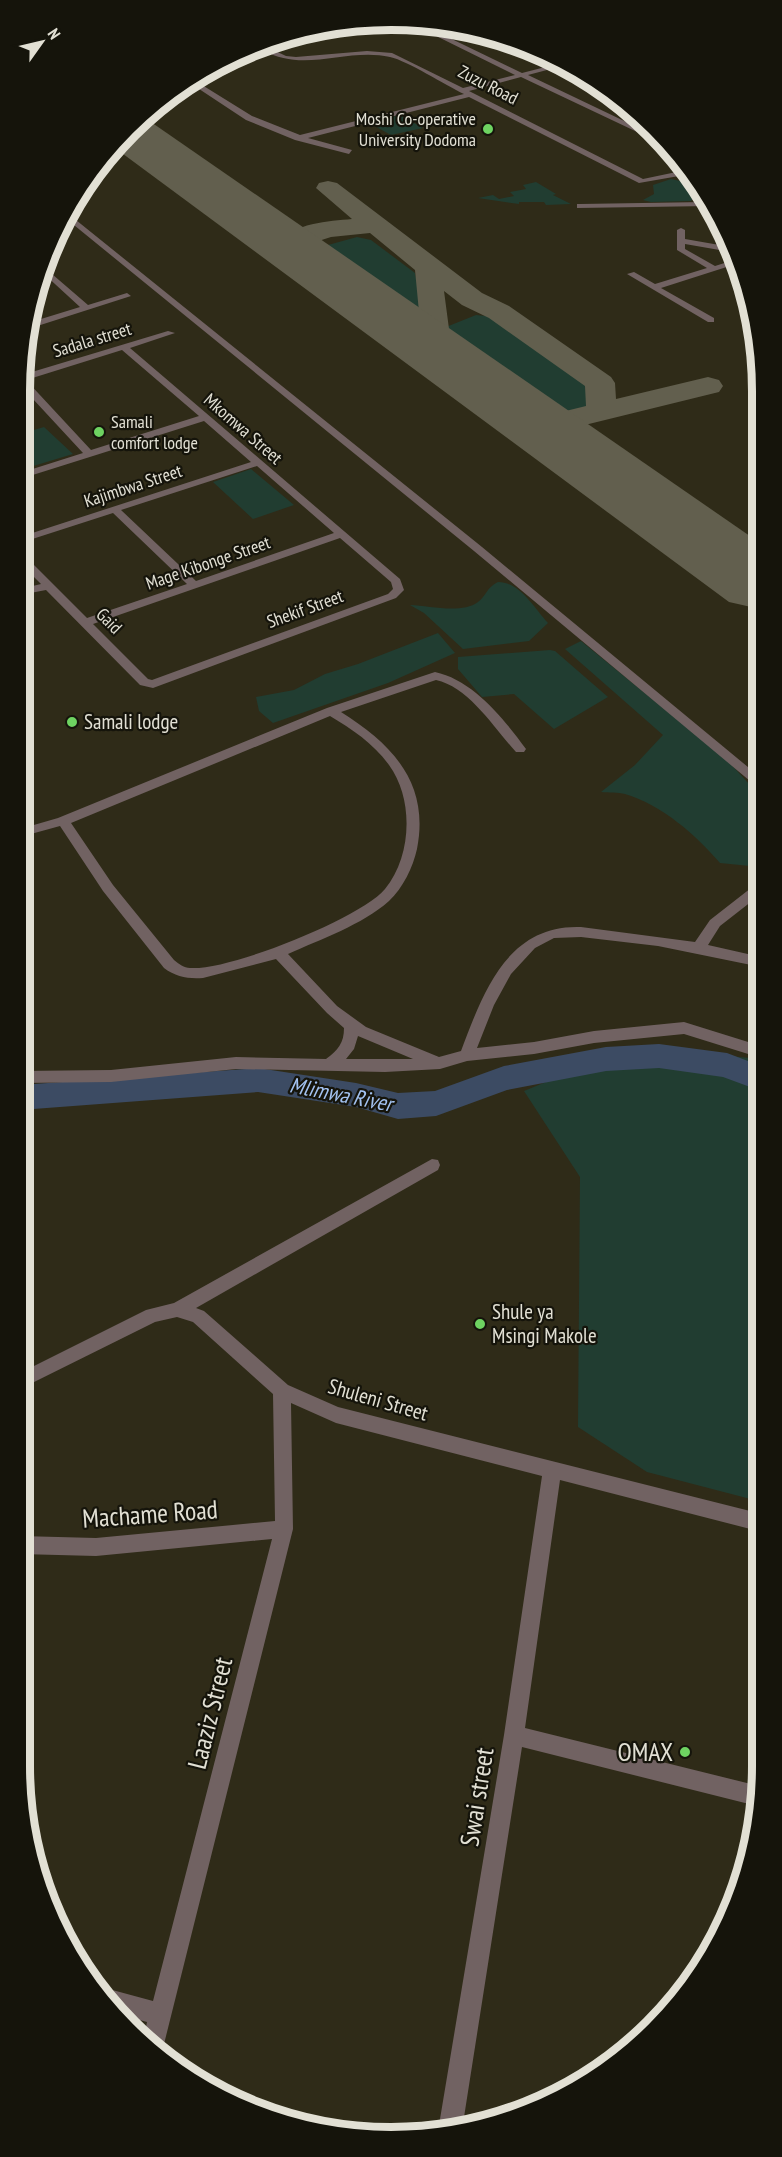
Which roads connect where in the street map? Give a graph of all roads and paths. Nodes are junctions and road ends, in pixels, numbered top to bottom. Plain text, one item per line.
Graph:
1 (432, 33) edge
2 (270, 51) edge
3 (551, 67) edge
4 (521, 75) junction
5 (199, 85) edge
6 (464, 90) junction
7 (472, 94) junction
8 (643, 133) edge
9 (298, 138) junction
10 (349, 152) dead end
11 (679, 174) edge
12 (699, 202) edge
13 (580, 206) dead end
14 (73, 220) edge
15 (681, 230) dead end
16 (680, 241) junction
17 (723, 249) edge
18 (729, 264) edge
19 (723, 265) junction
20 (714, 268) junction
21 (731, 270) edge
22 (631, 274) dead end
23 (49, 275) edge
24 (654, 287) junction
25 (127, 296) dead end
26 (86, 308) junction
27 (711, 320) dead end
28 (37, 323) edge
29 (171, 333) dead end
30 (125, 348) junction
31 (31, 376) edge
32 (30, 392) edge
33 (204, 418) junction
34 (89, 454) junction
35 (257, 463) junction
36 (30, 473) edge
37 (114, 509) junction
38 (341, 534) junction
39 (30, 537) edge
40 (30, 567) edge
41 (194, 585) junction
42 (48, 586) junction
43 (30, 590) edge
44 (85, 623) junction
45 (144, 682) joint
46 (331, 711) junction
47 (520, 749) dead end
48 (752, 776) edge
49 (63, 821) junction
50 (30, 830) edge
51 (752, 894) edge
52 (699, 948) junction
53 (278, 953) junction
54 (752, 960) edge
55 (351, 1025) junction
56 (752, 1049) edge
57 (466, 1055) junction
58 (440, 1063) junction
59 (330, 1065) junction
60 (30, 1077) edge
61 (432, 1165) dead end
62 (177, 1310) junction
63 (30, 1376) edge
64 (282, 1391) junction
65 (552, 1471) junction
66 (752, 1521) edge
67 (285, 1529) junction
68 (30, 1545) edge
69 (514, 1735) junction
70 (751, 1794) edge
71 (119, 2003) edge
72 (161, 2015) junction
73 (155, 2038) edge
74 (452, 2122) edge

1 - 4 street
2 - 6 street, Zuzu Road
3 - 4 street
4 - 6 street
4 - 8 street
5 - 9 street
6 - 7 street, Zuzu Road
7 - 9 street
7 - 11 street, Zuzu Road
9 - 10 street
12 - 13 street
14 - 48 street
15 - 16 street
16 - 17 street
16 - 20 street
18 - 19 street
19 - 20 street
19 - 21 street
20 - 24 street
22 - 24 street
23 - 26 street
24 - 27 street
25 - 26 street
26 - 28 street
29 - 30 street, Sadala street
30 - 31 street, Sadala street
30 - 33 street, Mkomwa Street
32 - 34 street
33 - 34 street
33 - 35 street, Mkomwa Street
34 - 36 street
35 - 37 street, Kajimbwa Street
35 - 38 street, Mkomwa Street
37 - 39 street, Kajimbwa Street
37 - 41 street
38 - 41 street, Mage Kibonge Street
38 - 45 street, Shekif Street
40 - 42 street, Gaid
41 - 44 street, Mage Kibonge Street
42 - 43 street
42 - 44 street, Gaid
44 - 45 street, Gaid
46 - 47 street
46 - 49 street
46 - 53 street
49 - 50 street
49 - 53 street
51 - 52 street
52 - 54 street
52 - 57 street
53 - 55 street
55 - 58 street
55 - 59 street
56 - 57 street
57 - 58 street
58 - 59 street
59 - 60 street
61 - 62 street
62 - 63 street
62 - 64 street, Shuleni Street
64 - 65 street, Shuleni Street
64 - 67 street, Laaziz Street
65 - 66 street, Shuleni Street
65 - 69 street, Swai street
67 - 68 street, Machame Road
67 - 72 street, Laaziz Street
69 - 70 street
69 - 74 street, Swai street
71 - 72 street
72 - 73 street, Laaziz Street

